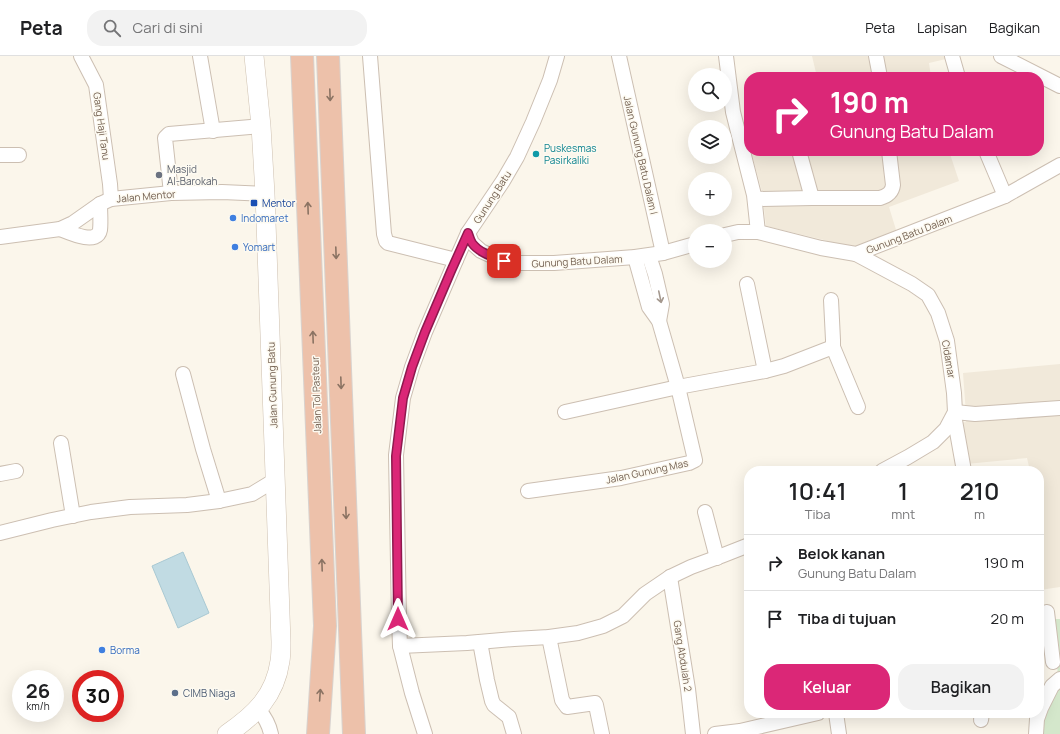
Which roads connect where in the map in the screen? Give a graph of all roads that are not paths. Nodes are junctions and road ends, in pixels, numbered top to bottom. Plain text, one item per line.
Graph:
1 (81, 56) edge
2 (200, 56) edge
3 (254, 56) edge
4 (302, 56) edge
5 (328, 56) edge
6 (370, 56) edge
7 (557, 56) edge
8 (619, 56) edge
9 (726, 56) edge
10 (876, 56) edge
11 (1001, 56) edge
12 (954, 58) edge
13 (879, 72) edge
14 (957, 72) edge
15 (1032, 72) edge
16 (1044, 78) edge
17 (1060, 86) edge
18 (261, 126) junction
19 (213, 130) junction
20 (0, 155) edge
21 (19, 155) dead end
22 (800, 156) edge
23 (890, 156) edge
24 (988, 156) edge
25 (1060, 165) edge
26 (171, 193) junction
27 (265, 194) junction
28 (1004, 196) junction
29 (812, 198) junction
30 (755, 200) junction
31 (105, 202) junction
32 (60, 229) junction
33 (758, 232) junction
34 (468, 233) junction
35 (732, 233) edge
36 (0, 237) edge
37 (688, 246) edge
38 (856, 254) junction
39 (656, 255) junction
40 (635, 258) junction
41 (456, 260) junction
42 (747, 284) dead end
43 (831, 300) dead end
44 (659, 321) junction
45 (832, 347) junction
46 (766, 371) junction
47 (183, 374) dead end
48 (678, 387) junction
49 (858, 407) dead end
50 (1060, 408) edge
51 (565, 412) dead end
52 (955, 414) junction
53 (61, 443) dead end
54 (891, 466) edge
55 (963, 466) edge
56 (16, 471) dead end
57 (0, 474) edge
58 (275, 480) junction
59 (528, 491) dead end
60 (219, 501) junction
61 (705, 512) dead end
62 (73, 516) junction
63 (0, 533) edge
64 (744, 547) edge
65 (717, 558) junction
66 (670, 578) junction
67 (1049, 612) edge
68 (550, 637) junction
69 (480, 642) junction
70 (400, 646) junction
71 (1053, 662) dead end
72 (1060, 679) edge
73 (1044, 702) edge
74 (258, 709) junction
75 (796, 718) edge
76 (837, 718) edge
77 (1037, 718) edge
78 (227, 734) edge
79 (270, 734) edge
80 (318, 734) edge
81 (354, 734) edge
82 (425, 734) edge
83 (514, 734) edge
84 (602, 734) edge
85 (693, 734) edge
86 (698, 734) edge
87 (715, 734) edge
88 (839, 734) edge
89 (1036, 734) edge

1 - 31 street, Gang Haji Tanu
2 - 19 street
3 - 18 main road, Jalan Gunung Batu
80 -> 4 highway, Jalan Tol Pasteur
5 -> 81 highway
6 - 41 street
7 - 34 street, Gunung Batu
8 - 39 street, Jalan Gunung Batu Dalam I
9 - 30 street
10 - 13 street
11 - 15 street
12 - 14 street
16 - 17 street
18 - 19 street
18 - 27 main road, Jalan Gunung Batu
19 - 26 street
20 - 21 street
22 - 29 street
23 - 29 street
24 - 28 street
25 - 28 street, Gunung Batu Dalam
26 - 27 street, Jalan Mentor
26 - 31 street, Jalan Mentor
27 - 58 main road, Jalan Gunung Batu
28 - 38 street, Gunung Batu Dalam
29 - 30 street
30 - 33 street
31 - 32 street, Jalan Mentor
31 - 32 street, Jalan Mentor
32 - 36 street, Jalan Mentor
33 - 35 street, Gunung Batu Dalam
33 - 38 street, Gunung Batu Dalam
34 - 40 street, Gunung Batu Dalam
34 - 41 street, Gunung Batu
37 - 39 street, Gunung Batu Dalam
38 - 52 street, Cidamar
39 - 40 street, Gunung Batu Dalam
39 -> 44 street, Jalan Gunung Mas
40 - 44 street, Jalan Gunung Mas
41 - 70 street, Gunung Batu
42 - 46 street
43 - 45 street
44 - 48 street, Jalan Gunung Mas
45 - 46 street
45 - 49 street
46 - 48 street
47 - 60 street
48 - 51 street
48 - 59 street, Jalan Gunung Mas
50 - 52 street
52 - 54 street
52 - 55 street, Cidamar
53 - 62 street
56 - 57 street
58 - 60 street
58 - 74 main road, Jalan Gunung Batu
60 - 62 street
61 - 65 street
62 - 63 street
64 - 65 street
65 - 66 street
66 - 68 street
66 - 85 street, Gang Abdulah 2
67 - 71 street
68 - 69 street
68 - 84 street
69 - 70 street
69 - 83 street
70 - 82 street, Gunung Batu
72 - 73 street
74 - 78 main road, Jalan Gunung Batu
74 - 79 street
75 - 87 street
76 - 88 street
77 - 89 street
85 - 86 street

